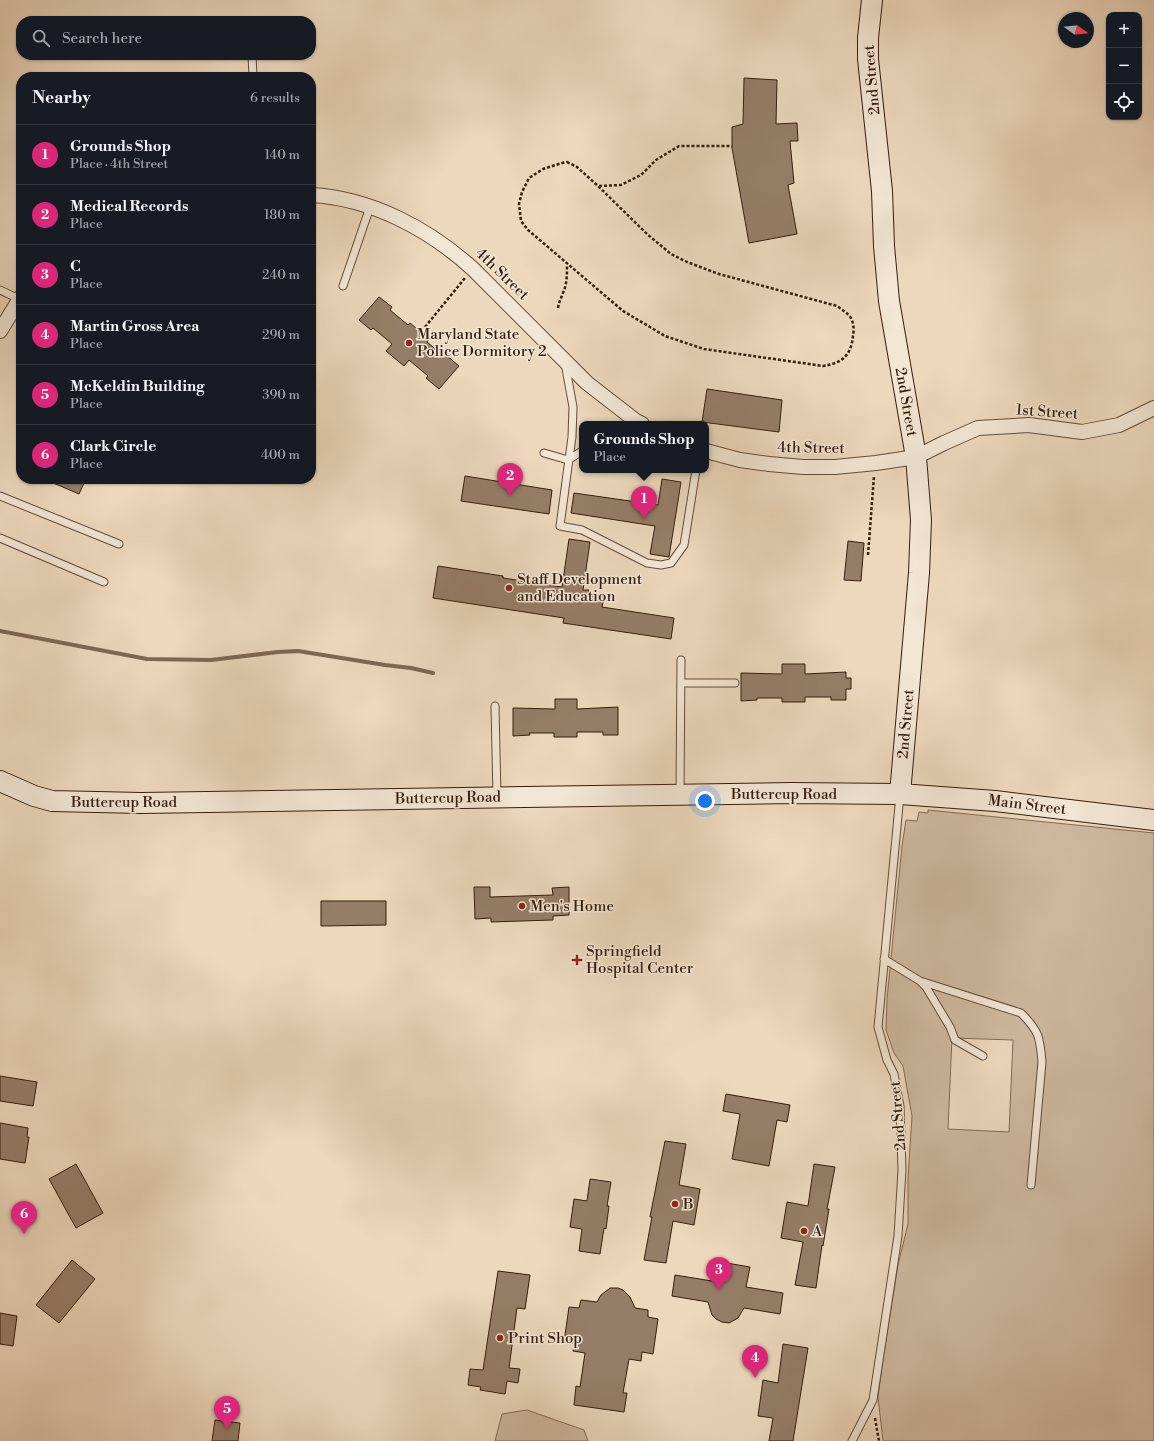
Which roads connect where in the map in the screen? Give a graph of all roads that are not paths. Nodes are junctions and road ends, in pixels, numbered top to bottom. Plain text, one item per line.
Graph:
1 (872, 0) edge
2 (252, 60) edge
3 (253, 72) edge
4 (316, 196) edge
5 (370, 207) junction
6 (343, 286) dead end
7 (0, 290) edge
8 (16, 296) edge
9 (16, 305) edge
10 (0, 331) edge
11 (564, 361) junction
12 (1154, 408) edge
13 (634, 421) edge
14 (709, 452) edge
15 (544, 453) dead end
16 (579, 453) edge
17 (916, 457) junction
18 (568, 460) junction
19 (696, 473) edge
20 (0, 496) edge
21 (0, 538) edge
22 (119, 544) dead end
23 (104, 582) dead end
24 (681, 660) dead end
25 (681, 683) junction
26 (735, 683) dead end
27 (495, 706) dead end
28 (0, 781) edge
29 (900, 794) junction
30 (680, 795) junction
31 (497, 797) junction
32 (1154, 820) edge
33 (884, 959) junction
34 (920, 981) junction
35 (983, 1056) dead end
36 (1031, 1185) dead end
37 (852, 1441) edge

1 - 17 street, 2nd Street
2 - 3 lane
4 - 5 street, 4th Street
5 - 6 lane
5 - 11 street, 4th Street
7 - 8 lane
9 - 10 street
11 - 13 street, 4th Street
11 - 18 lane
12 - 17 street, 1st Street
14 - 17 street, 4th Street
15 - 18 lane
16 - 18 lane
17 - 29 street, 2nd Street
18 - 19 lane
20 - 22 lane
21 - 23 lane
24 - 25 lane
25 - 26 lane
25 - 30 lane
27 - 31 lane
28 - 31 street, Buttercup Road
29 - 30 street, Buttercup Road
29 - 32 street, Main Street
29 - 33 lane, 2nd Street
30 - 31 street, Buttercup Road
33 - 34 lane
33 - 37 lane, 2nd Street
34 - 35 lane
34 - 36 lane

